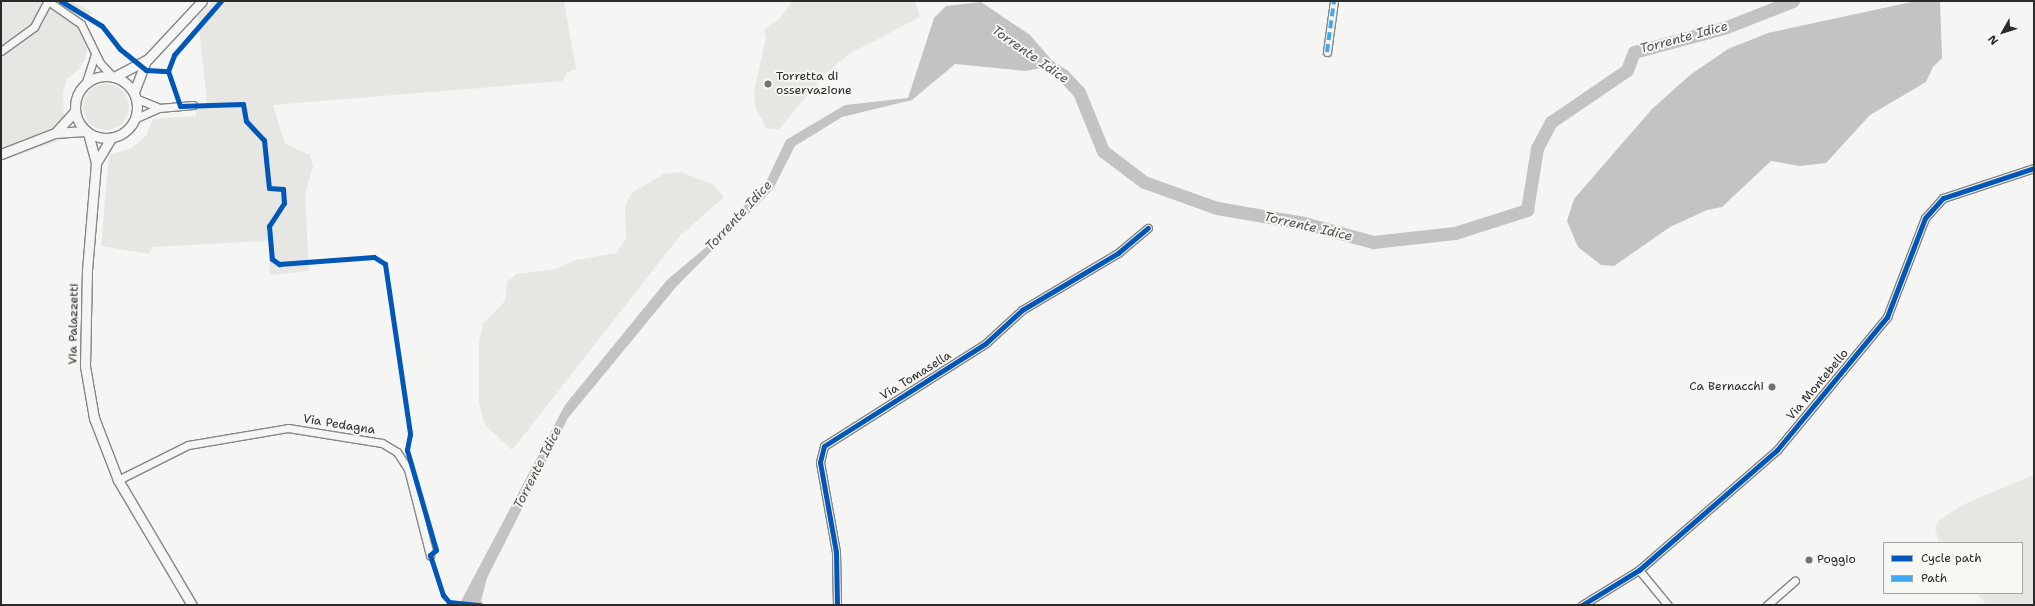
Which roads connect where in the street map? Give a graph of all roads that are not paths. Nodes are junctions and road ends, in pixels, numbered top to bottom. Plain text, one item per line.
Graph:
1 (48, 1) edge
2 (202, 1) edge
3 (1334, 1) edge
4 (1, 51) edge
5 (1327, 52) dead end
6 (95, 54) junction
7 (148, 59) junction
8 (113, 76) junction
9 (86, 82) junction
10 (134, 95) junction
11 (193, 105) dead end
12 (159, 108) junction
13 (75, 111) junction
14 (134, 119) junction
15 (87, 132) junction
16 (55, 133) junction
17 (110, 138) junction
18 (1, 154) edge
19 (96, 163) junction
20 (2034, 168) edge
21 (1148, 228) dead end
22 (118, 480) junction
23 (430, 555) dead end
24 (1639, 570) junction
25 (1795, 581) dead end
26 (192, 605) edge
27 (836, 605) edge
28 (1582, 605) edge
29 (1668, 605) edge
30 (1767, 605) edge

1 - 4 street
1 - 6 street
2 - 7 main road
3 - 5 street
6 - 8 street
6 - 9 street
7 - 8 main road
7 - 10 main road
8 - 9 main road
8 - 10 main road
9 - 13 main road
10 - 12 street
10 - 14 main road
11 - 12 street
12 - 14 street
13 - 15 main road
13 - 16 main road
14 - 17 main road
15 - 16 main road
15 - 17 main road
15 - 19 main road, Via Palazzetti
16 - 18 main road
17 - 19 main road, Via Palazzetti
19 - 22 main road, Via Palazzetti
20 - 24 street, Via Montebello
21 - 27 street, Via Tomasella
22 - 23 street, Via Pedagna
22 - 26 main road, Via Palazzetti
24 - 28 street, Via Montebello
24 - 29 street
25 - 30 street

